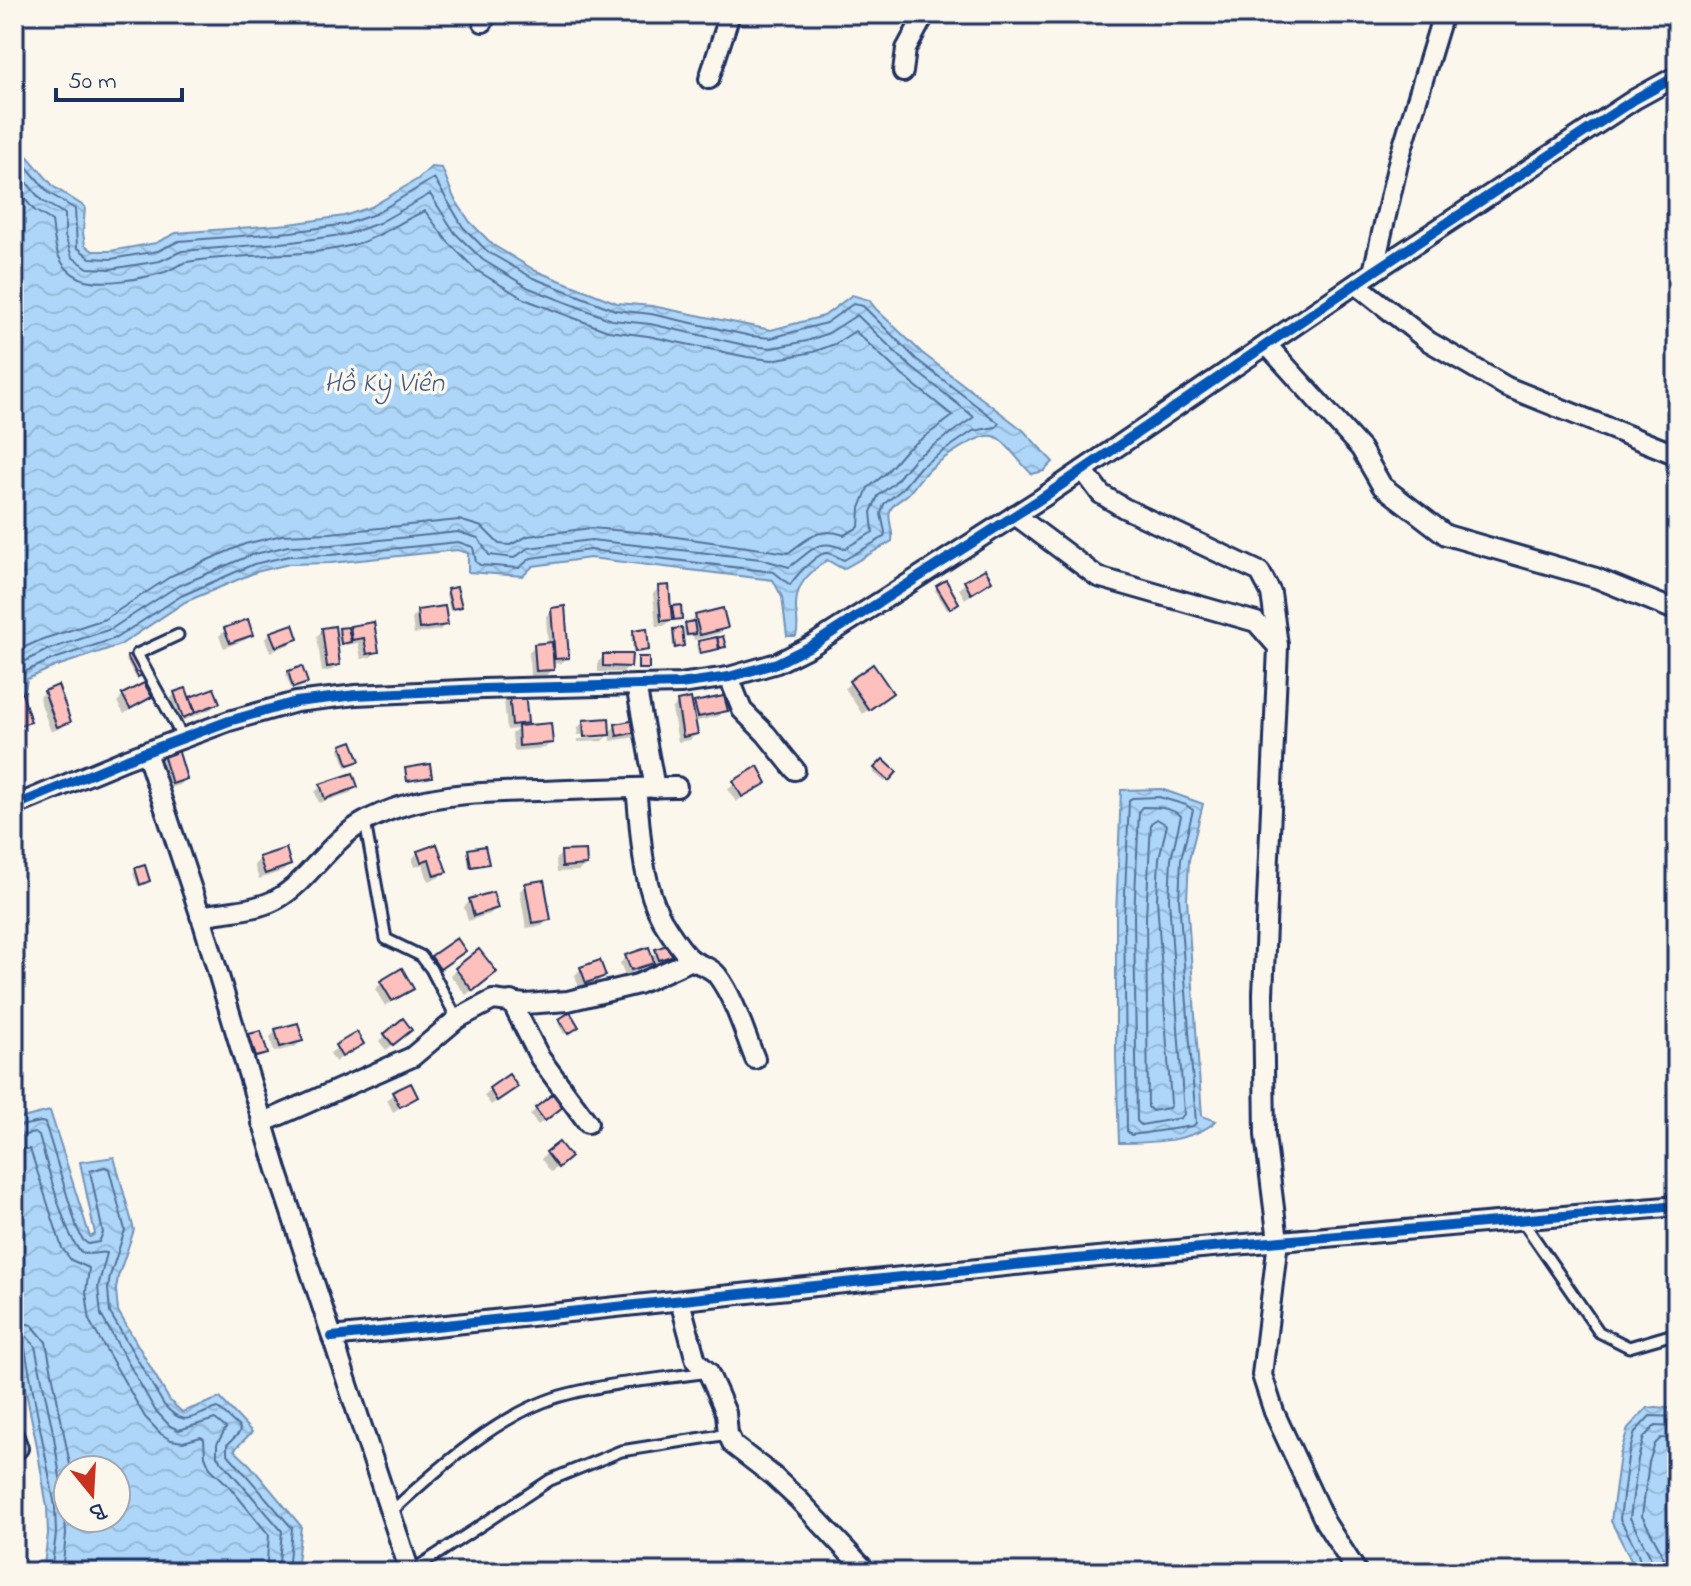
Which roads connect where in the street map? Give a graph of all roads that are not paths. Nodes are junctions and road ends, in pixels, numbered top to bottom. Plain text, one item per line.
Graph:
1 (730, 14) edge
2 (925, 14) edge
3 (1443, 14) edge
4 (903, 72) dead end
5 (1677, 76) edge
6 (709, 79) dead end
7 (1373, 272) junction
8 (1356, 284) junction
9 (1267, 345) junction
10 (1677, 455) edge
11 (1083, 470) junction
12 (1015, 515) junction
13 (1677, 611) edge
14 (178, 635) dead end
15 (1278, 647) junction
16 (729, 677) junction
17 (636, 685) junction
18 (183, 738) junction
19 (146, 752) junction
20 (795, 770) dead end
21 (677, 787) dead end
22 (645, 788) junction
23 (14, 806) edge
24 (365, 822) junction
25 (200, 916) junction
26 (692, 960) junction
27 (511, 1001) junction
28 (457, 1019) junction
29 (755, 1059) dead end
30 (262, 1123) junction
31 (588, 1123) dead end
32 (1677, 1206) edge
33 (1521, 1219) junction
34 (1278, 1241) junction
35 (680, 1301) junction
36 (1677, 1333) edge
37 (332, 1337) junction
38 (708, 1372) junction
39 (728, 1434) junction
40 (391, 1513) junction
41 (410, 1572) edge
42 (867, 1572) edge
43 (1357, 1572) edge

1 - 6 street
2 - 4 street
3 - 7 street
5 - 7 street
7 - 8 street
8 - 9 street
8 - 10 street
9 - 11 street
9 - 13 street
11 - 12 street
11 - 15 street
12 - 15 street
12 - 16 street
14 - 18 lane
15 - 34 street
16 - 17 street
16 - 20 street
17 - 18 street
17 - 22 street
18 - 19 street
19 - 23 street
19 - 25 street
21 - 22 street
22 - 24 street
22 - 26 street
24 - 25 street
24 - 28 lane
25 - 30 street
26 - 27 street
26 - 29 street
27 - 28 street
27 - 31 street
28 - 30 street
30 - 37 street
32 - 33 street
33 - 34 street
33 - 36 lane
34 - 35 street
34 - 43 street
35 - 37 street
35 - 38 street
37 - 40 street
38 - 39 street
38 - 40 lane
39 - 41 lane
39 - 42 street
40 - 41 street

